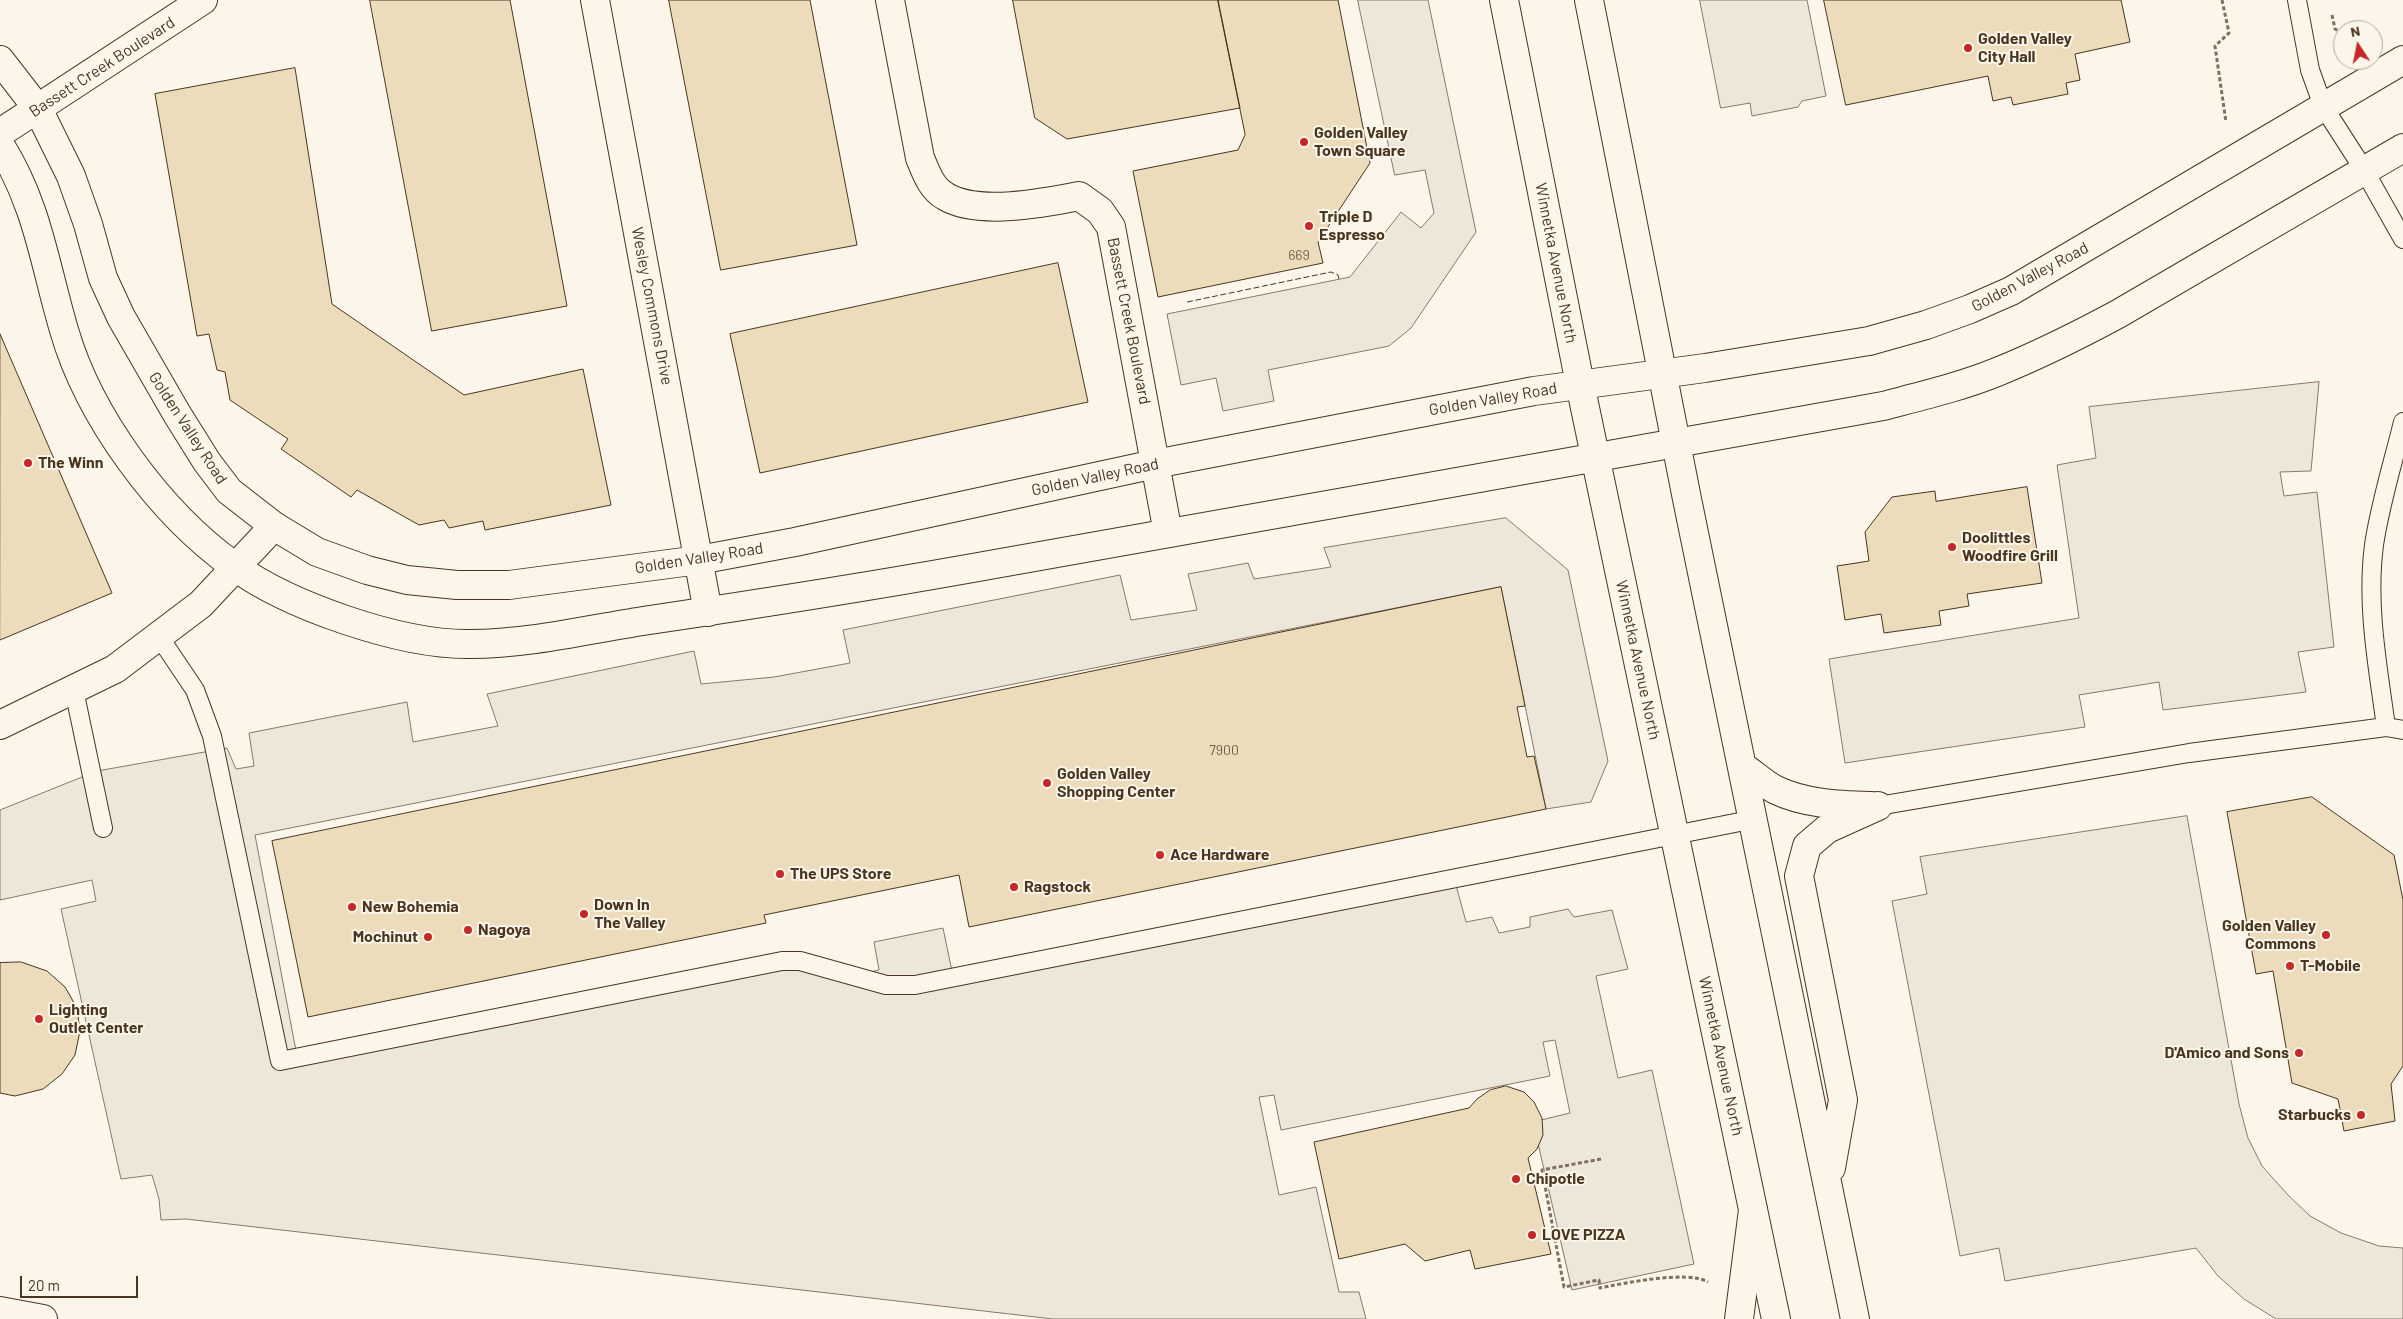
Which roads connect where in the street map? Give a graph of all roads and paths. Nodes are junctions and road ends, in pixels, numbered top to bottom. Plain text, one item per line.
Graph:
1 (203, 0) edge
2 (595, 0) edge
3 (890, 0) edge
4 (1504, 0) edge
5 (1589, 0) edge
6 (2222, 0) edge
7 (2297, 0) edge
8 (2331, 7) dead end
9 (2333, 20) edge
10 (0, 60) edge
11 (2403, 60) edge
12 (2323, 106) junction
13 (38, 109) junction
14 (2226, 122) dead end
15 (0, 133) edge
16 (0, 145) edge
17 (2403, 148) edge
18 (2364, 170) junction
19 (2403, 239) edge
20 (1663, 374) junction
21 (1580, 384) junction
22 (2403, 422) edge
23 (1676, 443) junction
24 (1596, 457) junction
25 (1155, 464) junction
26 (274, 526) junction
27 (1168, 533) junction
28 (699, 560) junction
29 (235, 568) junction
30 (708, 612) junction
31 (158, 636) junction
32 (74, 690) junction
33 (0, 725) edge
34 (2394, 729) edge
35 (1744, 767) junction
36 (1878, 806) junction
37 (1754, 819) junction
38 (103, 828) dead end
39 (1675, 835) junction
40 (1601, 1159) dead end
41 (1828, 1183) junction
42 (1753, 1210) junction
43 (1713, 1287) dead end
44 (0, 1311) edge
45 (43, 1319) edge
46 (1739, 1319) edge
47 (1776, 1319) edge
48 (1856, 1319) edge

1 - 13 main road, Bassett Creek Boulevard
2 - 28 main road, Wesley Commons Drive
3 - 25 main road, Bassett Creek Boulevard
4 - 21 main road, Winnetka Avenue North
5 - 20 main road
6 - 14 path
7 - 12 lane
8 - 9 path
10 - 13 main road, Golden Valley Road
11 - 12 main road, Golden Valley Road
12 - 18 lane
12 - 20 main road, Golden Valley Road
13 - 15 main road, Bassett Creek Boulevard
13 - 26 main road, Golden Valley Road
16 - 29 main road
17 - 18 main road
18 - 19 lane
18 - 23 main road
20 - 21 main road, Golden Valley Road
20 - 23 main road
21 - 24 main road, Winnetka Avenue North
21 - 25 main road, Golden Valley Road
22 - 34 lane
23 - 24 main road
23 - 35 main road
24 - 27 main road
24 - 39 main road, Winnetka Avenue North
25 - 27 main road, Bassett Creek Boulevard
25 - 28 main road, Golden Valley Road
26 - 28 main road, Golden Valley Road
26 - 29 main road
27 - 30 main road
28 - 30 main road, Wesley Commons Drive
29 - 30 main road
29 - 31 main road
31 - 32 main road
31 - 39 lane
32 - 33 main road
32 - 38 lane
34 - 36 lane
35 - 36 main road
35 - 37 main road
36 - 41 main road
37 - 39 lane
37 - 41 main road
39 - 42 main road, Winnetka Avenue North
40 - 43 path
41 - 48 main road
42 - 46 main road
42 - 47 main road, Winnetka Avenue North
44 - 45 main road

